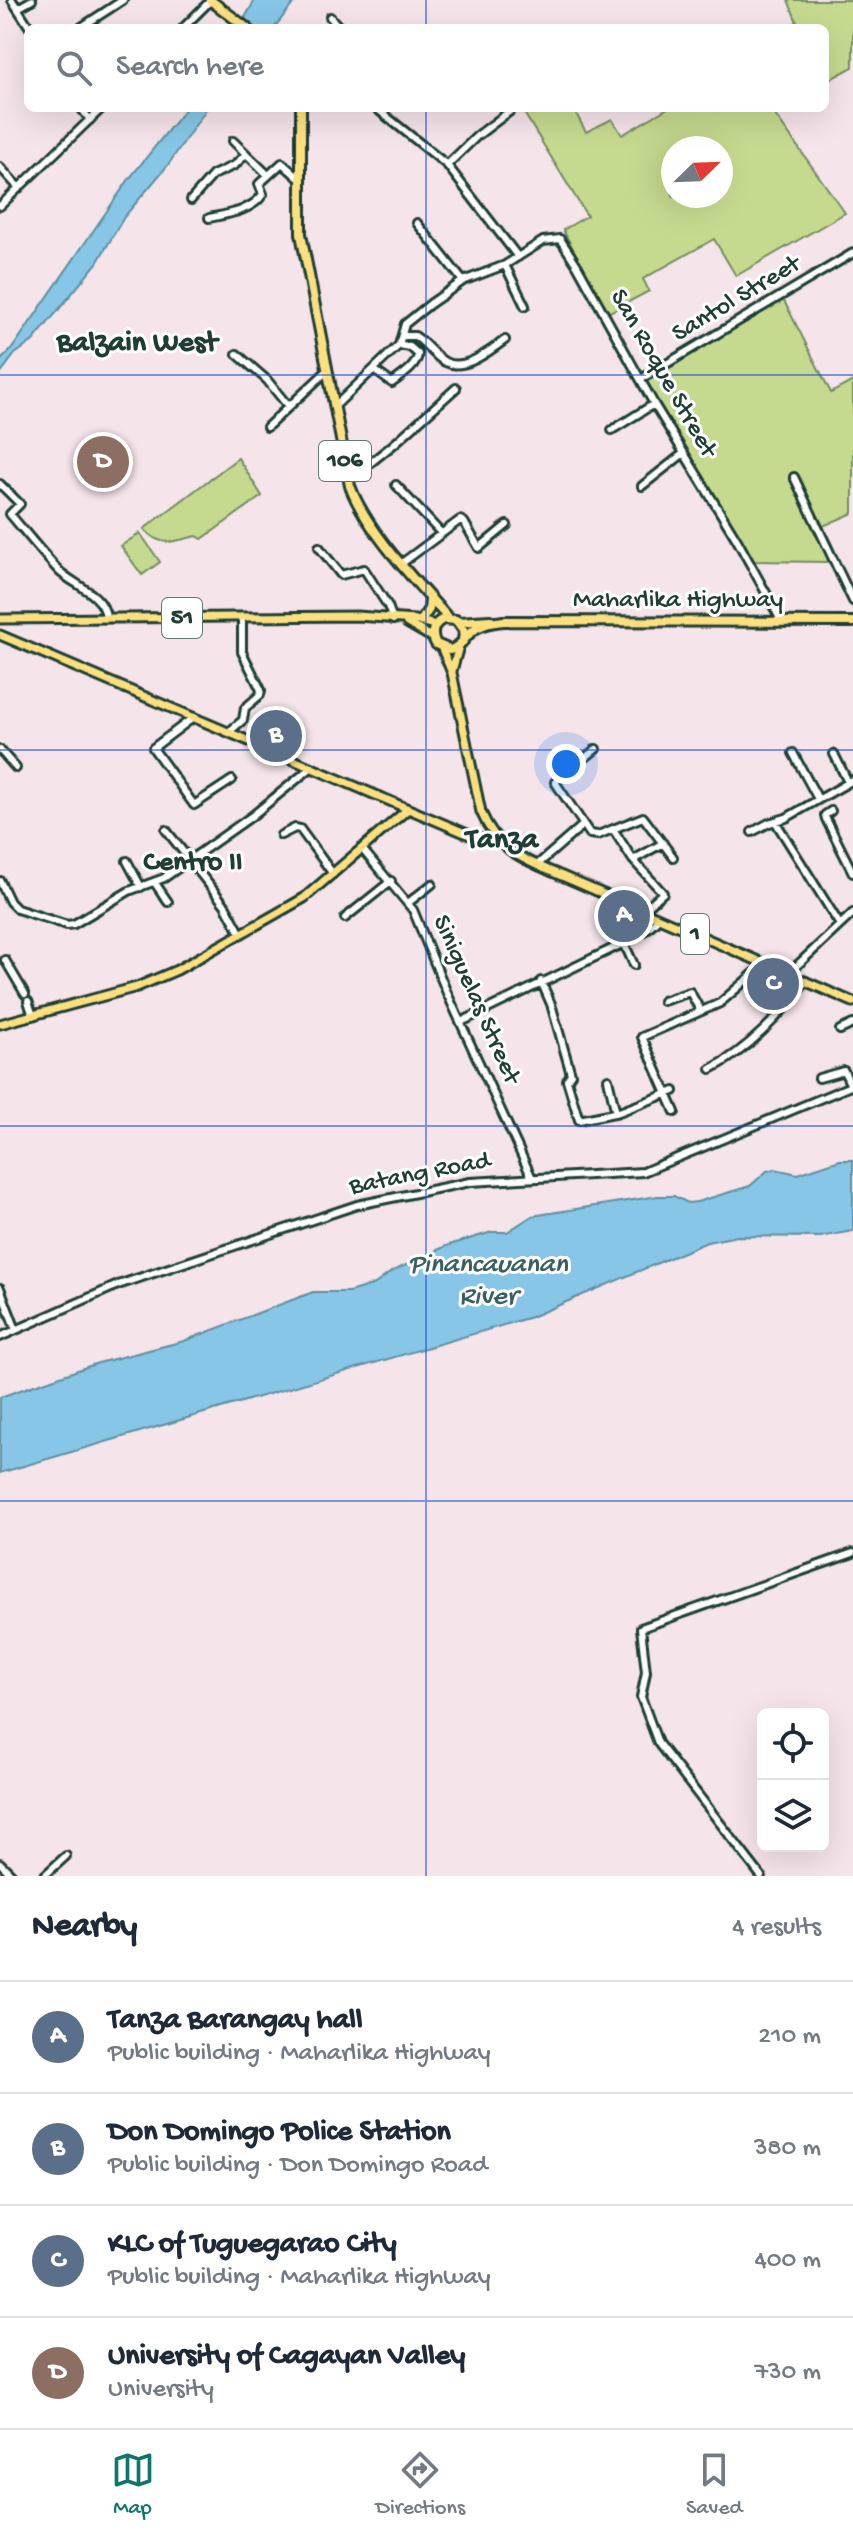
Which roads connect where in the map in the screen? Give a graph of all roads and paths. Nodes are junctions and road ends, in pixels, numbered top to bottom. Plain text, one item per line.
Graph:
1 (12, 0) edge
2 (32, 0) edge
3 (123, 0) edge
4 (211, 0) edge
5 (18, 8) junction
6 (330, 17) dead end
7 (28, 24) edge
8 (86, 24) edge
9 (187, 24) edge
10 (242, 24) edge
11 (336, 24) edge
12 (84, 112) edge
13 (98, 112) edge
14 (301, 112) edge
15 (380, 112) edge
16 (509, 112) edge
17 (90, 120) junction
18 (233, 141) dead end
19 (246, 154) junction
20 (447, 165) junction
21 (0, 167) edge
22 (268, 175) junction
23 (300, 179) junction
24 (19, 188) junction
25 (191, 200) dead end
26 (0, 206) edge
27 (209, 218) dead end
28 (417, 223) dead end
29 (853, 253) edge
30 (518, 257) junction
31 (505, 265) junction
32 (463, 281) junction
33 (525, 306) dead end
34 (402, 336) junction
35 (505, 340) dead end
36 (399, 345) junction
37 (430, 348) junction
38 (237, 354) dead end
39 (418, 354) junction
40 (328, 370) junction
41 (374, 370) junction
42 (641, 379) junction
43 (456, 388) dead end
44 (654, 404) junction
45 (288, 406) junction
46 (335, 406) junction
47 (267, 427) dead end
48 (612, 430) dead end
49 (684, 453) junction
50 (794, 477) dead end
51 (349, 480) junction
52 (0, 484) edge
53 (396, 485) dead end
54 (642, 486) dead end
55 (507, 525) dead end
56 (441, 533) junction
57 (319, 547) dead end
58 (402, 563) junction
59 (430, 600) junction
60 (853, 601) edge
61 (2, 617) edge
62 (106, 617) junction
63 (448, 618) junction
64 (242, 619) junction
65 (397, 620) junction
66 (421, 621) junction
67 (503, 621) junction
68 (458, 622) junction
69 (782, 622) junction
70 (853, 622) edge
71 (436, 624) junction
72 (0, 635) edge
73 (433, 638) junction
74 (461, 644) junction
75 (442, 649) junction
76 (452, 673) junction
77 (194, 717) junction
78 (230, 731) junction
79 (596, 749) dead end
80 (0, 750) edge
81 (793, 753) dead end
82 (834, 754) dead end
83 (312, 767) junction
84 (16, 768) dead end
85 (232, 780) dead end
86 (851, 781) edge
87 (818, 799) junction
88 (408, 809) junction
89 (828, 813) dead end
90 (775, 821) junction
91 (583, 825) junction
92 (613, 829) junction
93 (166, 830) dead end
94 (752, 832) dead end
95 (281, 835) dead end
96 (496, 839) junction
97 (663, 843) junction
98 (363, 850) junction
99 (673, 857) dead end
100 (633, 860) junction
101 (127, 861) dead end
102 (190, 861) junction
103 (537, 865) junction
104 (853, 873) edge
105 (334, 875) junction
106 (0, 881) edge
107 (391, 881) junction
108 (155, 883) junction
109 (432, 884) dead end
110 (141, 887) junction
111 (168, 902) dead end
112 (408, 903) junction
113 (642, 911) junction
114 (853, 913) edge
115 (345, 918) dead end
116 (659, 918) junction
117 (840, 925) junction
118 (241, 934) junction
119 (624, 943) junction
120 (5, 960) dead end
121 (766, 963) junction
122 (634, 965) dead end
123 (788, 974) junction
124 (541, 981) junction
125 (806, 981) junction
126 (663, 1001) dead end
127 (853, 1002) edge
128 (700, 1010) junction
129 (33, 1016) junction
130 (461, 1022) junction
131 (0, 1024) edge
132 (853, 1024) edge
133 (840, 1030) dead end
134 (711, 1069) dead end
135 (819, 1078) dead end
136 (608, 1079) dead end
137 (852, 1085) edge
138 (674, 1091) dead end
139 (666, 1095) junction
140 (675, 1112) dead end
141 (616, 1113) junction
142 (532, 1178) junction
143 (0, 1288) edge
144 (16, 1330) junction
145 (0, 1337) edge
146 (853, 1553) edge
147 (66, 1856) dead end
148 (0, 1863) edge
149 (52, 1869) junction
150 (13, 1876) edge
151 (44, 1876) edge
152 (59, 1876) edge
153 (761, 1876) edge

1 - 5 street
2 - 5 street
3 - 8 street
4 - 9 street
4 - 10 highway
5 - 7 street
6 - 11 street
12 - 17 street
13 - 17 street
14 - 23 highway, 106
15 - 20 street
16 - 20 street
17 - 24 street
18 - 19 street
19 - 22 street
19 - 25 street
20 - 30 street
21 - 24 street
22 - 23 street
22 - 27 street
23 - 40 highway, 106
24 - 26 street
28 - 32 street
29 - 42 street, Santol Street
30 - 31 street, San Roque Street
30 - 42 street, San Roque Street
31 - 32 street, San Roque Street
31 - 33 street
32 - 34 street, San Roque Street
34 - 36 street
34 - 37 street
35 - 37 street
36 - 39 street
36 - 41 street
37 - 39 street
38 - 45 street
39 - 41 street
40 - 45 street
40 - 46 highway, 106
41 - 46 street
42 - 44 street, San Roque Street
43 - 51 street
44 - 48 street
44 - 49 street, San Roque Street
45 - 47 street
46 - 51 highway, 106
49 - 54 street
49 - 69 street, San Roque Street
50 - 60 street
51 - 58 highway, 106
52 - 62 street
53 - 56 street
55 - 56 street
56 - 58 street
57 - 65 street
58 - 59 highway, 106
59 - 63 highway, 106
59 - 66 highway
59 - 71 highway, 106
61 - 62 main road, 51
62 - 64 main road, 51
63 - 68 highway
63 - 71 highway
64 - 65 main road, 51
64 - 78 street
65 - 66 main road, 51
65 - 73 main road, 51
66 - 71 main road, 51
67 - 68 highway, Maharlika Highway
67 - 69 highway, Maharlika Highway
67 - 74 highway, Maharlika Highway
68 - 74 highway
69 - 70 highway, Maharlika Highway
71 - 73 highway
72 - 77 main road
73 - 75 highway
74 - 75 highway
74 - 76 main road
75 - 76 main road
76 - 96 main road
77 - 78 main road
77 - 85 street
78 - 83 main road
79 - 91 street
80 - 84 street
81 - 87 street
82 - 86 street
83 - 88 main road
83 - 102 street
86 - 87 street
87 - 90 street
88 - 96 main road
88 - 98 main road
89 - 104 street
90 - 94 street
90 - 117 street
91 - 92 street
91 - 103 street
92 - 97 street
92 - 100 street
93 - 102 street
95 - 105 street
96 - 103 main road, 1
97 - 99 street
97 - 100 street
98 - 105 main road
98 - 107 street, Siniguelas Street
100 - 113 street
101 - 110 street
102 - 108 street
102 - 118 street
103 - 113 main road, 1
105 - 118 main road
106 - 110 street
107 - 112 street, Siniguelas Street
107 - 115 street
108 - 110 street
108 - 111 street
109 - 112 street
112 - 130 street, Siniguelas Street
113 - 116 main road, 1
114 - 117 street
116 - 119 street
116 - 121 main road, 1
117 - 123 street
118 - 129 main road
119 - 122 street
119 - 124 street
120 - 129 street
121 - 123 main road, 1
121 - 128 street
123 - 125 main road, 1
124 - 130 street
124 - 141 street
125 - 127 main road, 1
125 - 134 street
126 - 128 street
128 - 139 street
129 - 131 main road
130 - 142 street, Siniguelas Street
132 - 133 street
135 - 137 street
136 - 141 street
137 - 142 street, Batang Road
138 - 139 street
139 - 140 street
139 - 141 street
142 - 144 street, Batang Road
143 - 144 street
144 - 145 street, Batang Road
146 - 153 street
147 - 149 street
148 - 150 street
149 - 151 street
149 - 152 street

